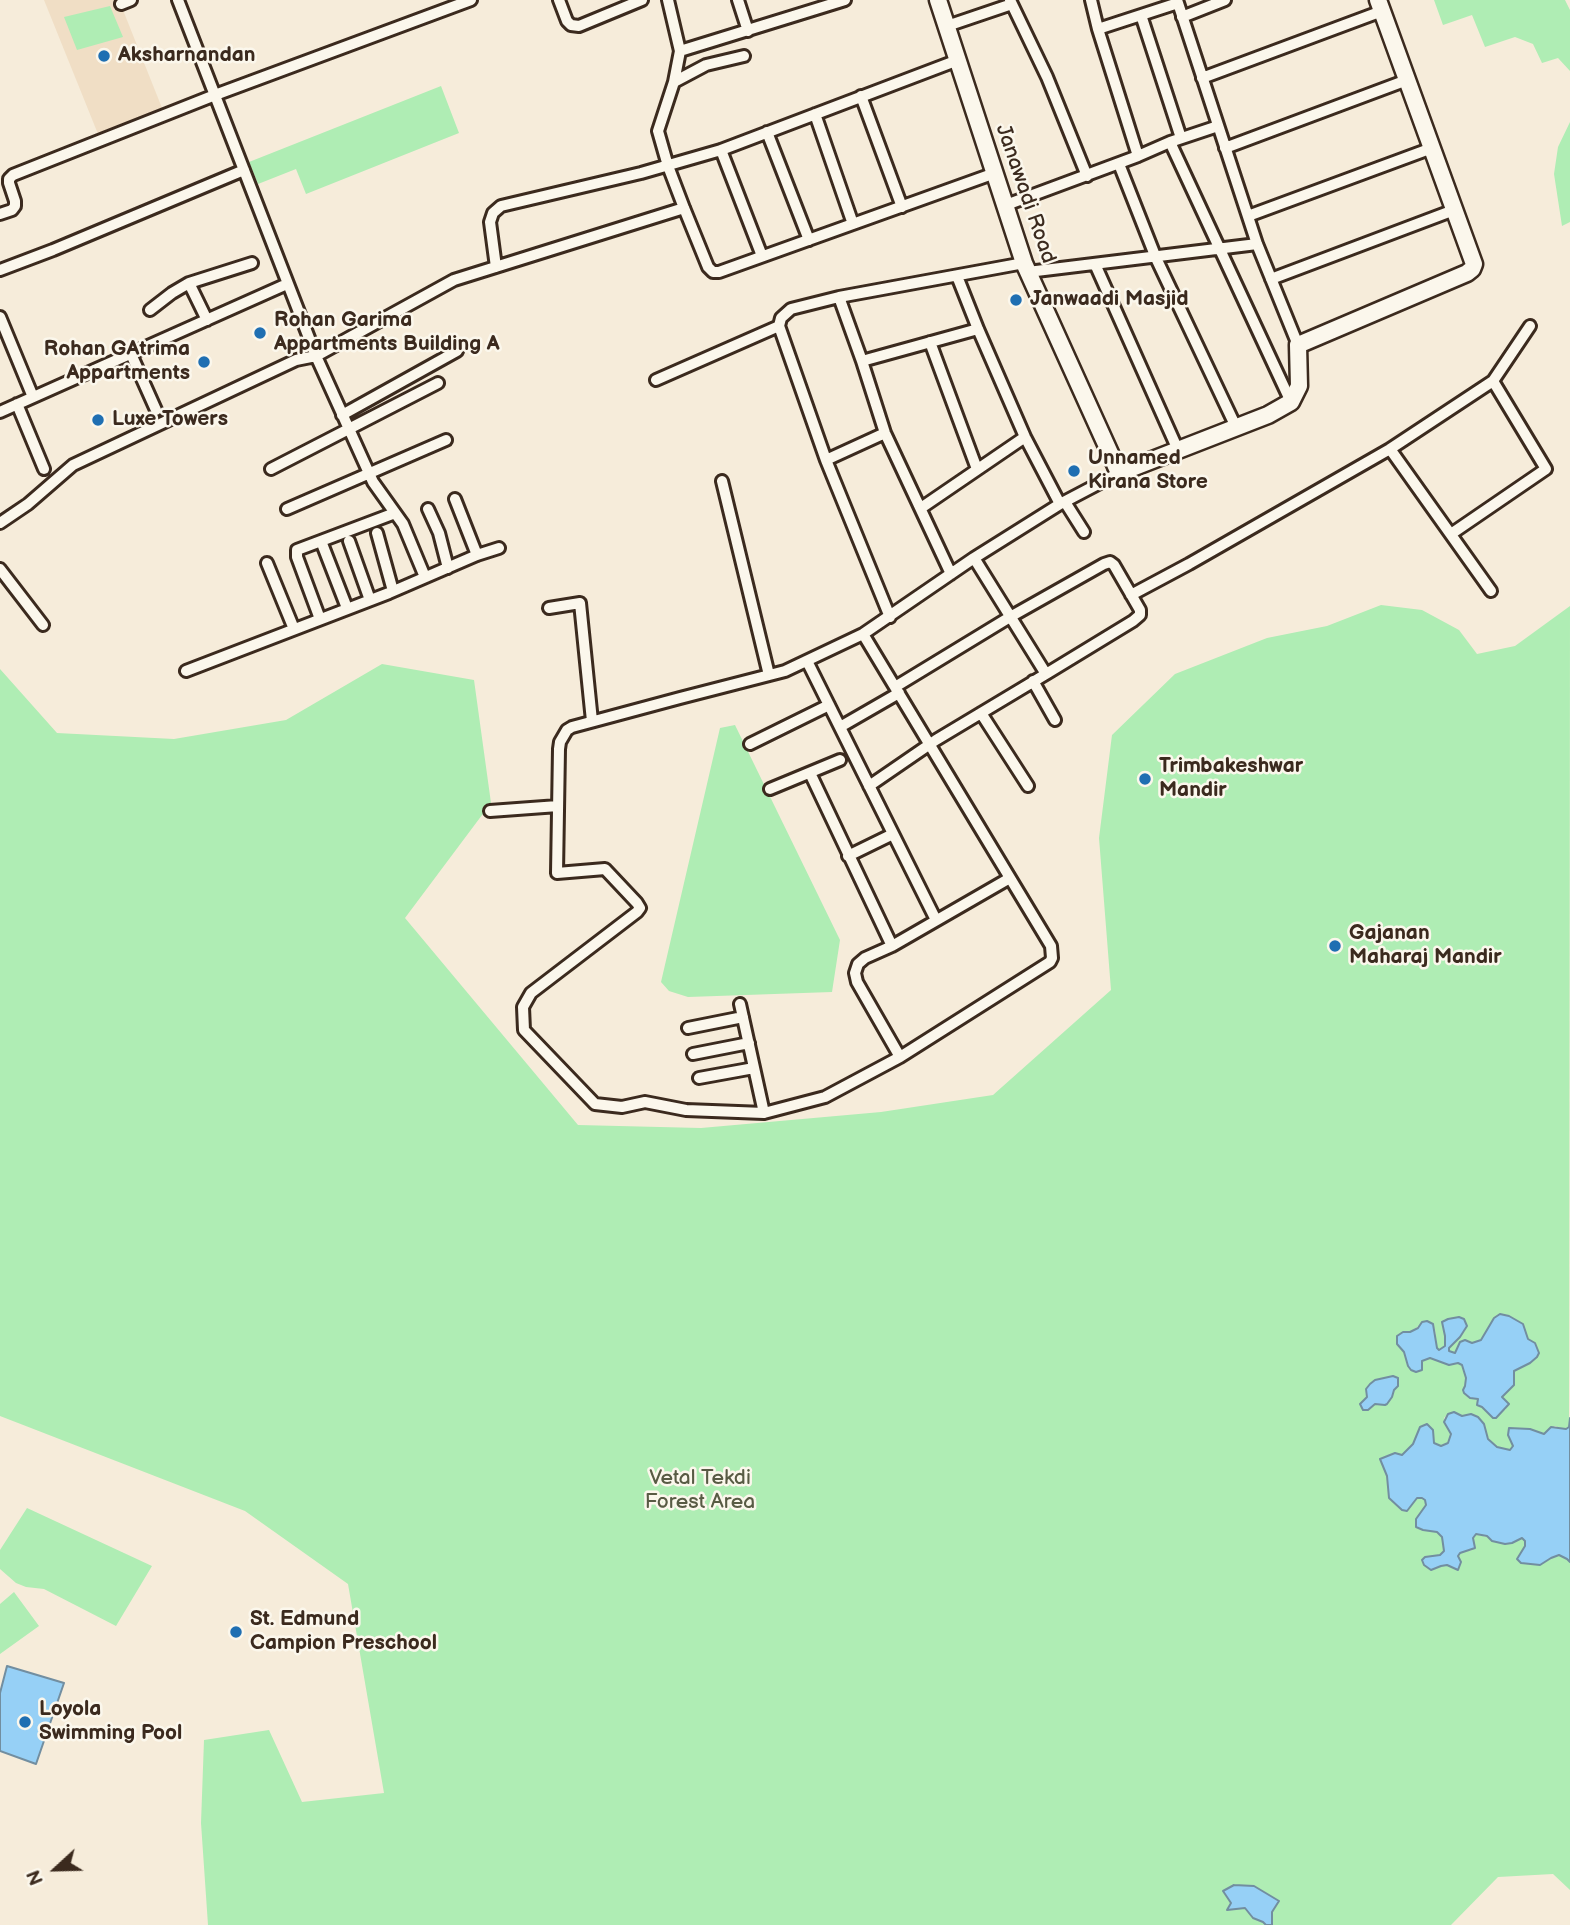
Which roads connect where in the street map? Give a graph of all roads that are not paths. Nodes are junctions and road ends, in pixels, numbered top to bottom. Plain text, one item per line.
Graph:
1 (178, 0) edge
2 (471, 0) edge
3 (559, 0) edge
4 (642, 0) edge
5 (668, 0) edge
6 (738, 0) edge
7 (804, 0) edge
8 (845, 0) edge
9 (938, 0) edge
10 (1091, 0) edge
11 (1225, 0) edge
12 (1177, 1) edge
13 (1011, 2) edge
14 (1380, 6) edge
15 (807, 12) junction
16 (1141, 15) junction
17 (1182, 17) junction
18 (947, 26) junction
19 (1098, 29) junction
20 (748, 31) junction
21 (680, 51) junction
22 (744, 56) dead end
23 (958, 60) junction
24 (1202, 78) junction
25 (1407, 80) junction
26 (674, 82) junction
27 (215, 95) junction
28 (861, 96) junction
29 (814, 114) junction
30 (1218, 126) junction
31 (767, 132) junction
32 (1176, 140) junction
33 (1225, 148) junction
34 (1432, 148) junction
35 (721, 150) junction
36 (1138, 156) junction
37 (1119, 164) junction
38 (668, 166) junction
39 (244, 170) junction
40 (995, 173) junction
41 (1087, 176) junction
42 (1006, 205) junction
43 (902, 207) junction
44 (684, 208) junction
45 (1454, 210) junction
46 (0, 214) edge
47 (1248, 216) junction
48 (853, 224) junction
49 (809, 240) junction
50 (1257, 244) junction
51 (1219, 248) junction
52 (762, 257) junction
53 (1156, 258) junction
54 (252, 263) dead end
55 (1095, 264) junction
56 (496, 267) junction
57 (1026, 268) junction
58 (0, 270) edge
59 (957, 276) junction
60 (1271, 279) junction
61 (189, 283) junction
62 (288, 284) junction
63 (839, 297) junction
64 (150, 310) dead end
65 (0, 317) edge
66 (207, 320) junction
67 (779, 326) junction
68 (1530, 326) dead end
69 (978, 329) junction
70 (930, 342) junction
71 (1298, 345) junction
72 (457, 351) dead end
73 (131, 354) junction
74 (316, 356) junction
75 (862, 361) junction
76 (656, 380) dead end
77 (1493, 381) junction
78 (438, 383) dead end
79 (33, 397) junction
80 (1292, 402) junction
81 (17, 404) junction
82 (156, 410) dead end
83 (0, 412) edge
84 (342, 415) junction
85 (1236, 428) junction
86 (349, 430) junction
87 (885, 433) junction
88 (1025, 437) junction
89 (446, 440) dead end
90 (1390, 449) junction
91 (1178, 450) junction
92 (826, 460) junction
93 (44, 469) dead end
94 (271, 469) dead end
95 (977, 470) junction
96 (369, 473) junction
97 (1119, 473) junction
98 (722, 481) dead end
99 (455, 499) dead end
100 (1062, 503) junction
101 (921, 508) junction
102 (287, 509) dead end
103 (428, 509) dead end
104 (395, 513) junction
105 (0, 523) edge
106 (1084, 532) dead end
107 (377, 533) dead end
108 (1451, 534) junction
109 (321, 541) junction
110 (349, 541) dead end
111 (499, 548) dead end
112 (477, 555) junction
113 (974, 558) junction
114 (267, 562) dead end
115 (448, 568) junction
116 (0, 569) edge
117 (951, 574) junction
118 (425, 577) junction
119 (393, 591) junction
120 (1492, 592) dead end
121 (1131, 595) junction
122 (370, 600) junction
123 (347, 608) junction
124 (549, 608) dead end
125 (890, 617) junction
126 (1010, 617) junction
127 (320, 619) junction
128 (43, 625) dead end
129 (294, 629) junction
130 (863, 634) junction
131 (807, 661) junction
132 (186, 671) dead end
133 (1045, 674) junction
134 (769, 675) junction
135 (1033, 681) junction
136 (897, 690) junction
137 (829, 705) junction
138 (981, 713) junction
139 (1055, 720) dead end
140 (592, 721) junction
141 (839, 727) junction
142 (750, 744) dead end
143 (929, 745) junction
144 (839, 761) dead end
145 (810, 773) junction
146 (869, 786) junction
147 (1028, 786) dead end
148 (770, 789) dead end
149 (558, 806) junction
150 (490, 811) dead end
151 (893, 834) junction
152 (848, 856) junction
153 (1010, 878) junction
154 (936, 920) junction
155 (892, 946) junction
156 (740, 1004) dead end
157 (743, 1017) junction
158 (688, 1028) dead end
159 (749, 1043) junction
160 (693, 1054) dead end
161 (900, 1057) junction
162 (754, 1068) junction
163 (699, 1078) dead end
164 (764, 1112) junction

1 - 27 street
2 - 27 street
3 - 4 street
5 - 21 street
6 - 20 street
7 - 15 street
8 - 15 street
9 - 18 street, Janawadi Road
10 - 19 street
11 - 17 street
12 - 16 street
12 - 17 street
13 - 18 street
13 - 41 street
14 - 24 street
14 - 25 street
15 - 20 street
16 - 19 street
16 - 32 street
17 - 24 street
18 - 23 street, Janawadi Road
19 - 36 street
20 - 21 street
21 - 26 street
22 - 26 street
23 - 28 street
23 - 40 street, Janawadi Road
24 - 30 street
25 - 33 street
25 - 34 street
26 - 38 street
27 - 39 street
27 - 46 street
28 - 29 street
28 - 43 street
29 - 31 street
29 - 48 street
30 - 32 street
30 - 33 street
31 - 35 street
31 - 49 street
32 - 36 street
32 - 51 street
33 - 47 street
34 - 45 street
34 - 47 street
35 - 38 street
35 - 52 street
36 - 37 street
37 - 41 street
37 - 53 street
38 - 44 street
38 - 56 street
39 - 58 street
39 - 62 street
40 - 42 street, Janawadi Road
40 - 43 street
41 - 42 street
42 - 57 street, Janawadi Road
43 - 48 street
44 - 52 street
44 - 56 street
45 - 60 street
45 - 71 street
47 - 50 street
48 - 49 street
49 - 52 street
50 - 51 street
50 - 60 street
51 - 53 street
51 - 80 street
53 - 55 street
53 - 85 street
54 - 61 street
55 - 57 street
55 - 91 street
56 - 74 street
57 - 59 street
57 - 97 street, Janawadi Road
59 - 63 street
59 - 69 street
60 - 71 street
61 - 64 street
61 - 66 street
62 - 66 street
62 - 74 street
63 - 67 street
63 - 75 street
65 - 79 street
66 - 73 street
67 - 76 street
67 - 92 street
68 - 77 street
69 - 70 street
69 - 88 street
70 - 75 street
70 - 95 street
71 - 80 street
72 - 84 street
73 - 79 street
73 - 82 street
74 - 84 street
74 - 105 street
75 - 87 street
77 - 90 street
77 - 108 street
78 - 86 street
79 - 81 street
80 - 85 street
81 - 83 street
81 - 93 street
84 - 86 street
85 - 91 street
86 - 94 street
86 - 96 street
87 - 92 street
87 - 101 street
88 - 95 street
88 - 100 street
89 - 96 street
90 - 108 street
90 - 121 street
91 - 97 street
92 - 125 street
95 - 101 street
96 - 102 street
96 - 104 street
97 - 100 street
98 - 134 street
99 - 112 street
100 - 106 street
100 - 113 street
101 - 117 street
103 - 115 street
104 - 109 street
104 - 118 street
107 - 119 street
108 - 120 street
109 - 123 street
109 - 127 street
110 - 122 street
111 - 112 street
112 - 115 street
113 - 117 street
113 - 126 street
114 - 129 street
115 - 118 street
116 - 128 street
117 - 125 street
118 - 119 street
119 - 122 street
121 - 126 street
121 - 133 street
122 - 123 street
123 - 127 street
124 - 140 street
125 - 130 street
126 - 133 street
126 - 136 street
127 - 129 street
129 - 132 street
130 - 131 street
130 - 136 street
131 - 134 street
131 - 137 street
133 - 135 street
134 - 140 street
135 - 138 street
135 - 139 street
136 - 141 street
136 - 143 street
137 - 141 street
137 - 142 street
138 - 143 street
138 - 147 street
140 - 149 street
141 - 146 street
143 - 146 street
143 - 153 street
144 - 145 street
145 - 148 street
145 - 152 street
146 - 151 street
149 - 150 street
149 - 164 street
151 - 152 street
151 - 154 street
152 - 155 street
153 - 154 street
153 - 161 street
154 - 155 street
155 - 161 street
156 - 157 street
157 - 158 street
157 - 159 street
159 - 160 street
159 - 162 street
161 - 164 street
162 - 163 street
162 - 164 street

